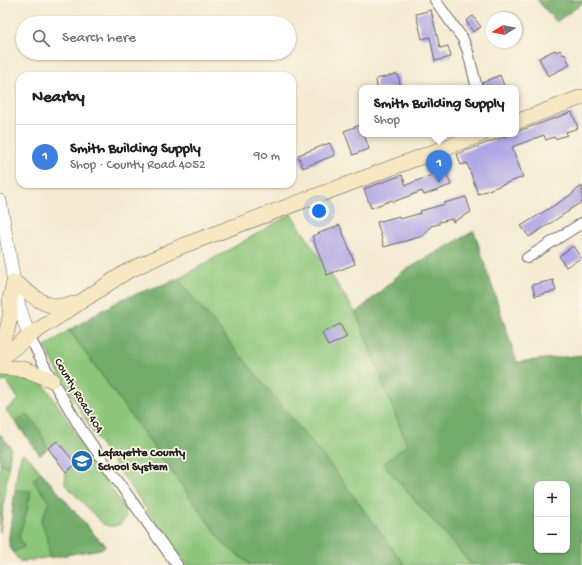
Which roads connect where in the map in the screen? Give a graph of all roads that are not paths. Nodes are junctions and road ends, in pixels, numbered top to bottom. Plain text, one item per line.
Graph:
1 (435, 0) edge
2 (476, 85) edge
3 (582, 97) edge
4 (519, 121) edge
5 (474, 137) edge
6 (0, 201) edge
7 (582, 223) edge
8 (527, 258) dead end
9 (14, 282) junction
10 (78, 304) junction
11 (29, 336) junction
12 (0, 348) edge
13 (0, 359) edge
14 (0, 367) edge
15 (52, 380) junction
16 (177, 565) edge

1 - 2 street
3 - 4 main road
5 - 10 main road
6 - 9 street
7 - 8 street
9 - 10 main road
9 - 11 street
9 - 12 main road
10 - 11 main road
11 - 13 main road
11 - 15 street, County Road 404
14 - 15 main road
15 - 16 street, County Road 404

